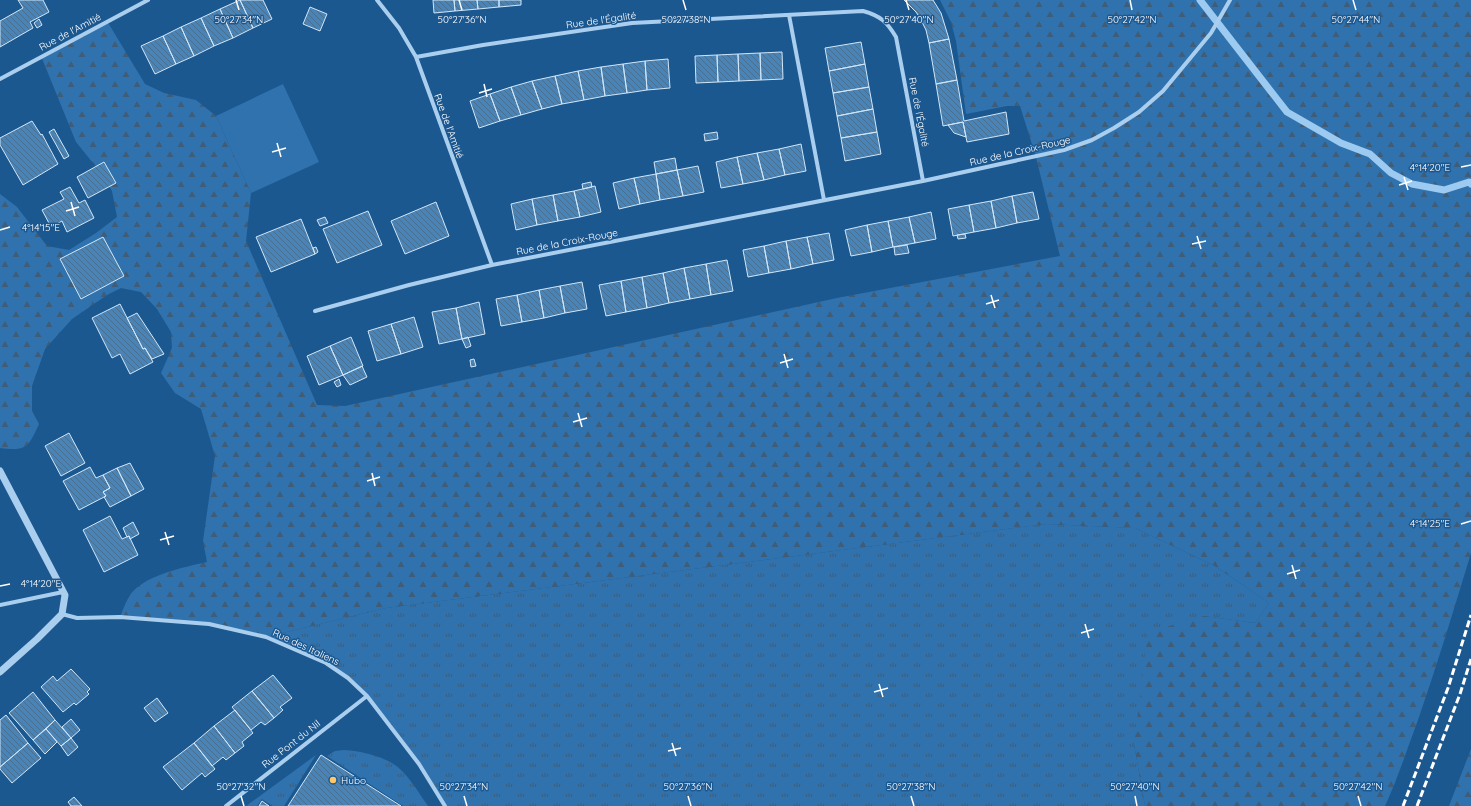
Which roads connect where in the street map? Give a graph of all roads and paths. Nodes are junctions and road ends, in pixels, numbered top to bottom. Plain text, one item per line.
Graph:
1 (148, 0) edge
2 (378, 0) edge
3 (1230, 0) edge
4 (789, 15) junction
5 (416, 57) junction
6 (0, 79) edge
7 (923, 181) junction
8 (824, 200) junction
9 (492, 265) junction
10 (315, 311) dead end
11 (0, 471) edge
12 (63, 592) junction
13 (0, 605) edge
14 (62, 614) junction
15 (0, 672) edge
16 (367, 696) junction
17 (226, 806) edge
18 (445, 806) edge

1 - 6 street, Rue de l'Amitié
2 - 5 street, Rue de l'Amitié
3 - 7 street, Rue de la Croix-Rouge
4 - 5 street, Rue de l'Égalité
4 - 7 street, Rue de l'Égalité
4 - 8 street
5 - 9 street, Rue de l'Amitié
7 - 8 street, Rue de la Croix-Rouge
8 - 9 street, Rue de la Croix-Rouge
9 - 10 street, Rue de la Croix-Rouge
11 - 12 street
12 - 13 street
12 - 14 street
14 - 15 street
14 - 16 street, Rue des Italiens
16 - 17 street, Rue Pont du Nil
16 - 18 street, Rue des Italiens

